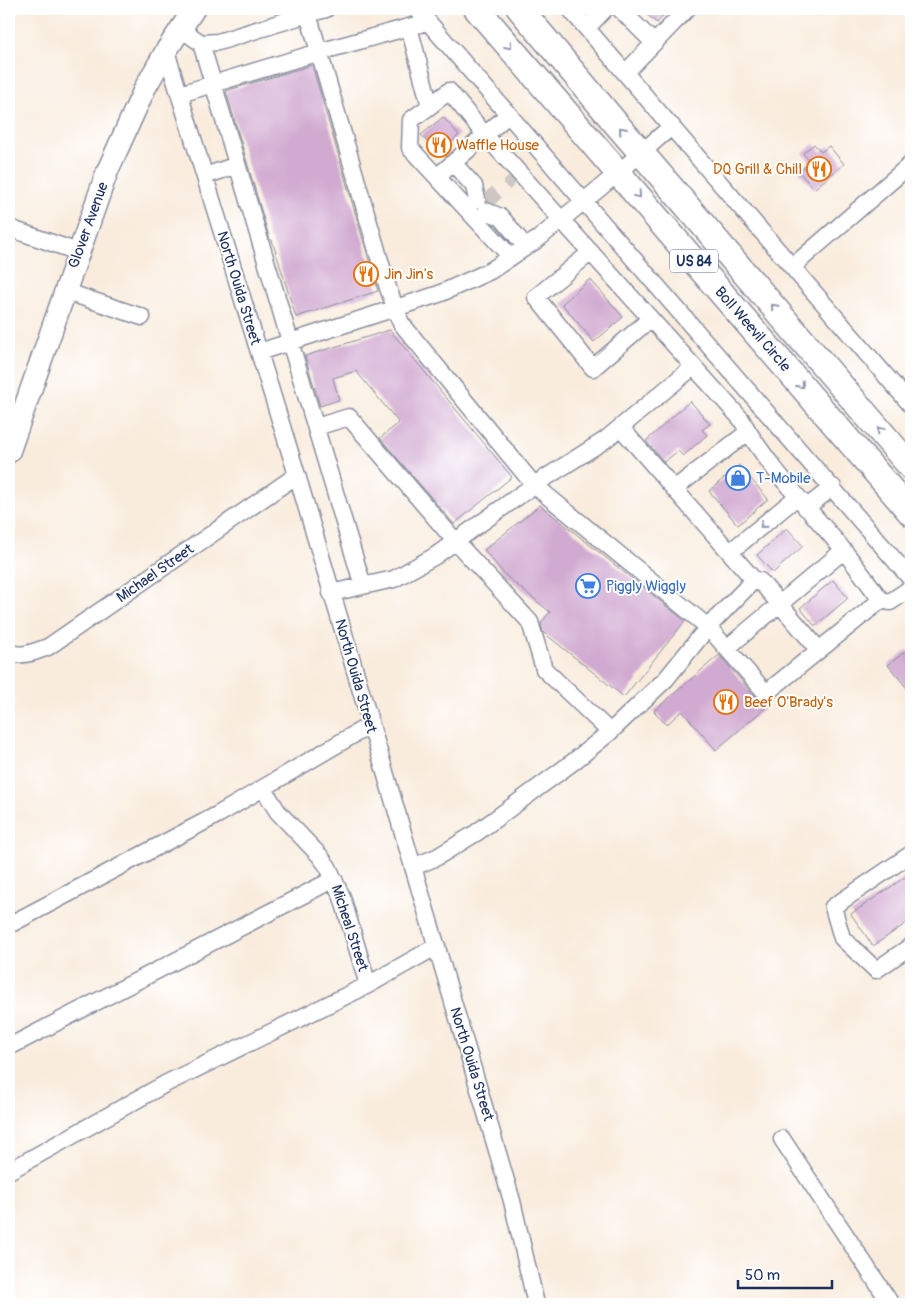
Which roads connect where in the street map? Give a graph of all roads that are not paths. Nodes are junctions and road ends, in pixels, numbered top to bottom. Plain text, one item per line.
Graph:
1 (194, 9) edge
2 (326, 9) edge
3 (417, 9) edge
4 (477, 9) edge
5 (520, 9) edge
6 (570, 9) edge
7 (605, 9) edge
8 (620, 9) edge
9 (687, 9) edge
10 (308, 14) junction
11 (428, 22) junction
12 (409, 27) junction
13 (587, 28) junction
14 (181, 29) junction
15 (201, 43) junction
16 (654, 43) junction
17 (166, 51) junction
18 (319, 52) junction
19 (625, 72) junction
20 (213, 84) junction
21 (180, 94) junction
22 (430, 106) junction
23 (509, 114) junction
24 (672, 126) junction
25 (481, 138) junction
26 (642, 153) junction
27 (453, 163) junction
28 (911, 164) edge
29 (237, 166) junction
30 (618, 173) junction
31 (205, 176) junction
32 (438, 176) junction
33 (584, 201) junction
34 (558, 223) junction
35 (9, 228) edge
36 (526, 247) junction
37 (78, 252) junction
38 (591, 252) junction
39 (511, 257) junction
40 (792, 267) junction
41 (64, 292) junction
42 (395, 308) junction
43 (142, 317) dead end
44 (650, 319) junction
45 (290, 342) junction
46 (259, 352) junction
47 (693, 367) junction
48 (732, 371) junction
49 (712, 387) junction
50 (911, 405) edge
51 (316, 427) junction
52 (621, 428) junction
53 (748, 432) junction
54 (9, 452) edge
55 (911, 467) edge
56 (297, 476) junction
57 (534, 485) junction
58 (833, 487) junction
59 (674, 489) junction
60 (801, 502) junction
61 (911, 513) edge
62 (456, 542) junction
63 (843, 551) junction
64 (730, 552) junction
65 (911, 579) edge
66 (754, 580) junction
67 (363, 586) junction
68 (911, 588) edge
69 (331, 593) junction
70 (881, 600) junction
71 (781, 603) junction
72 (708, 627) junction
73 (727, 648) junction
74 (819, 650) junction
75 (9, 653) edge
76 (370, 725) junction
77 (610, 732) junction
78 (264, 788) junction
79 (911, 854) edge
80 (412, 867) junction
81 (334, 879) junction
82 (9, 925) edge
83 (437, 946) junction
84 (911, 946) edge
85 (368, 985) junction
86 (9, 1047) edge
87 (782, 1139) dead end
88 (9, 1171) edge
89 (536, 1304) edge
90 (891, 1304) edge

1 - 14 main road, Glover Avenue
2 - 10 street
3 - 11 street
4 -> 30 highway, Boll Weevil Circle / US 84
26 -> 5 highway, Boll Weevil Circle / US 84
6 - 13 street
7 - 13 street
8 - 16 street
9 - 16 street
10 - 15 street
10 - 18 street
11 - 12 street
11 - 23 street
12 - 18 street
12 - 22 street
13 - 19 street
14 - 15 street
14 - 17 main road, Glover Avenue
15 - 20 street
16 - 19 street
17 - 21 street, North Ouida Street
17 - 37 main road, Glover Avenue
18 - 20 street
18 - 42 street
19 - 24 street
20 - 21 street
20 - 29 street
21 - 31 street, North Ouida Street
22 - 25 street
22 - 32 street
23 - 25 street
23 - 33 street
24 - 26 street
24 - 40 street
25 - 27 street
25 - 34 street
25 - 34 street
26 - 30 street
55 -> 26 highway, Boll Weevil Circle / US 84
27 - 32 street
27 - 36 street
28 - 40 street
29 - 31 street
29 - 45 street
30 - 33 street
30 -> 61 highway, Boll Weevil Circle / US 84
31 - 46 street, North Ouida Street
32 - 39 street
33 - 34 street
33 - 48 street
34 - 36 street
34 - 38 street
35 - 37 street
36 - 39 street
37 - 41 main road, Glover Avenue
38 - 44 street
38 - 44 street
39 - 42 street
40 - 50 street
41 - 43 street
41 - 54 main road, Glover Avenue
42 - 45 street
42 - 57 street
44 - 47 street
45 - 46 street
45 - 51 street
46 - 56 street, North Ouida Street
47 - 49 street
47 - 52 street
48 - 49 street
48 - 58 street
49 - 53 street
51 - 62 street
51 - 67 street
52 - 57 street
52 - 59 street
53 - 59 street
53 - 60 street
56 - 69 street, North Ouida Street
56 - 75 street, Michael Street
57 - 62 street
57 - 72 street
58 - 60 street
58 - 65 street
59 - 64 street
60 - 63 street
60 -> 64 street
62 - 67 street
62 - 77 street
63 - 70 street
63 - 71 street
64 - 66 street
66 - 71 street
66 - 72 street
67 - 69 street
68 - 70 street
69 - 76 street, North Ouida Street
70 - 74 street
71 - 73 street
71 - 74 street
72 - 73 street
72 - 77 street
73 - 74 street
76 - 78 street
76 - 80 street, North Ouida Street
77 - 80 street
78 - 81 street, Micheal Street
78 - 82 street
79 - 84 street
80 - 83 street, North Ouida Street
81 - 85 street, Micheal Street
81 - 86 street
83 - 85 street, Micheal Street
83 - 89 street, North Ouida Street
85 - 88 street
87 - 90 street

